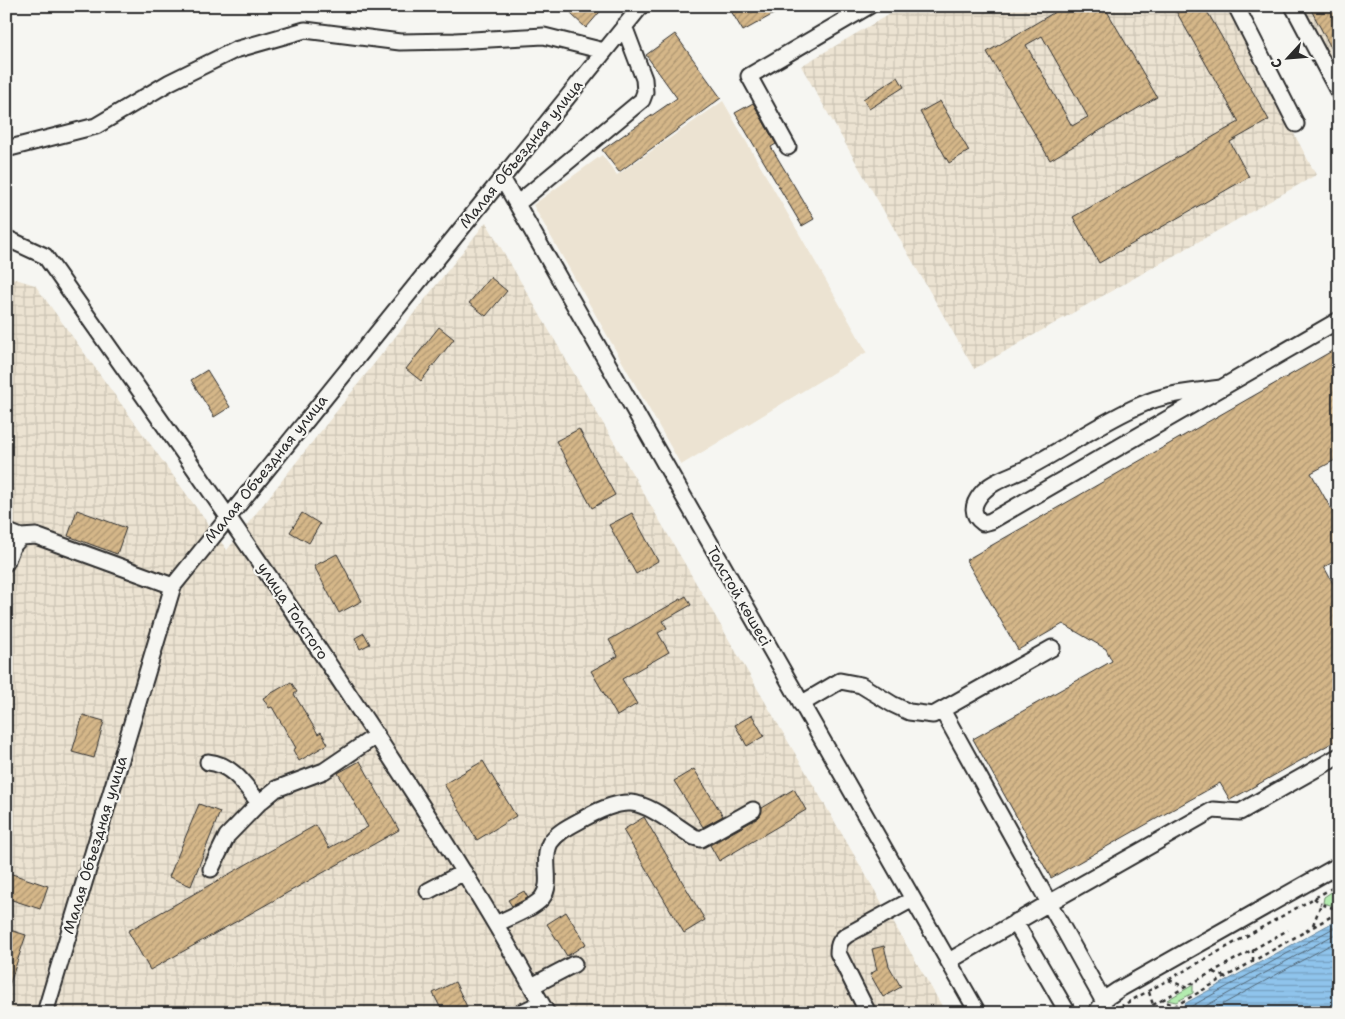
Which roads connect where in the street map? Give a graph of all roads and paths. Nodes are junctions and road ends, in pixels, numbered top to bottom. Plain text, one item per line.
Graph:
1 (641, 6) edge
2 (869, 6) edge
3 (1236, 6) edge
4 (1293, 6) edge
5 (624, 26) junction
6 (604, 51) junction
7 (1339, 93) edge
8 (1296, 124) dead end
9 (788, 147) dead end
10 (6, 149) edge
11 (502, 178) junction
12 (517, 204) junction
13 (6, 238) edge
14 (1339, 320) edge
15 (1221, 388) junction
16 (228, 516) junction
17 (6, 531) edge
18 (21, 537) junction
19 (6, 563) edge
20 (173, 586) junction
21 (1052, 648) dead end
22 (801, 704) junction
23 (942, 710) junction
24 (377, 736) junction
25 (1339, 756) edge
26 (208, 762) dead end
27 (259, 802) junction
28 (753, 810) dead end
29 (1339, 865) edge
30 (211, 869) dead end
31 (464, 872) junction
32 (1339, 887) edge
33 (428, 891) dead end
34 (1314, 898) junction
35 (913, 899) junction
36 (1049, 903) junction
37 (1321, 904) junction
38 (1339, 911) edge
39 (1015, 922) junction
40 (496, 924) junction
41 (1312, 927) junction
42 (1288, 930) dead end
43 (1253, 950) junction
44 (949, 961) junction
45 (1253, 961) junction
46 (574, 964) dead end
47 (1214, 972) junction
48 (1141, 977) junction
49 (1226, 977) junction
50 (1169, 980) junction
51 (532, 986) junction
52 (1185, 987) junction
53 (1149, 991) junction
54 (1162, 1000) junction
55 (1153, 1005) junction
56 (544, 1008) edge
57 (1105, 1009) edge
58 (45, 1013) edge
59 (520, 1013) edge
60 (868, 1013) edge
61 (978, 1013) edge
62 (1068, 1013) edge
63 (1150, 1013) edge

1 - 5 street, Малая Объездная улица
2 - 9 street
3 - 8 street
4 - 7 street
5 - 6 street, Малая Объездная улица
5 - 12 street
6 - 10 street
6 - 11 street, Малая Объездная улица
11 - 12 street, Толстой көшесі
11 - 16 street, Малая Объездная улица
12 - 22 street, Толстой көшесі
13 - 16 street, улица Толстого
14 - 15 street
15 - 15 street
16 - 20 street, Малая Объездная улица
16 - 24 street, улица Толстого
17 - 18 street
18 - 19 street
18 - 20 street
20 - 58 street, Малая Объездная улица
21 - 23 street
22 - 23 street
22 - 35 street, Толстой көшесі
23 - 36 street
24 - 27 street
24 - 31 street, улица Толстого
25 - 36 street
26 - 27 street
27 - 30 street
28 - 40 street
29 - 48 street
31 - 33 street
31 - 40 street, улица Толстого
32 - 34 path
34 - 37 path
34 - 50 path
35 - 44 street, Толстой көшесі
35 - 60 street
36 - 39 street
36 - 57 street
37 - 38 path
37 - 41 path
38 - 41 path
39 - 44 street
39 - 62 street
40 - 51 street, улица Толстого
41 - 45 path
42 - 43 path
43 - 45 path
43 - 47 path
44 - 61 street, Толстой көшесі
45 - 49 path
46 - 51 street
47 - 49 path
47 - 52 path
48 - 53 path
48 - 57 street
49 - 54 path
50 - 52 path
50 - 53 path
51 - 56 street, улица Толстого
52 - 54 path
53 - 55 path
53 - 57 path
54 - 55 path
55 - 63 path
56 - 59 street

